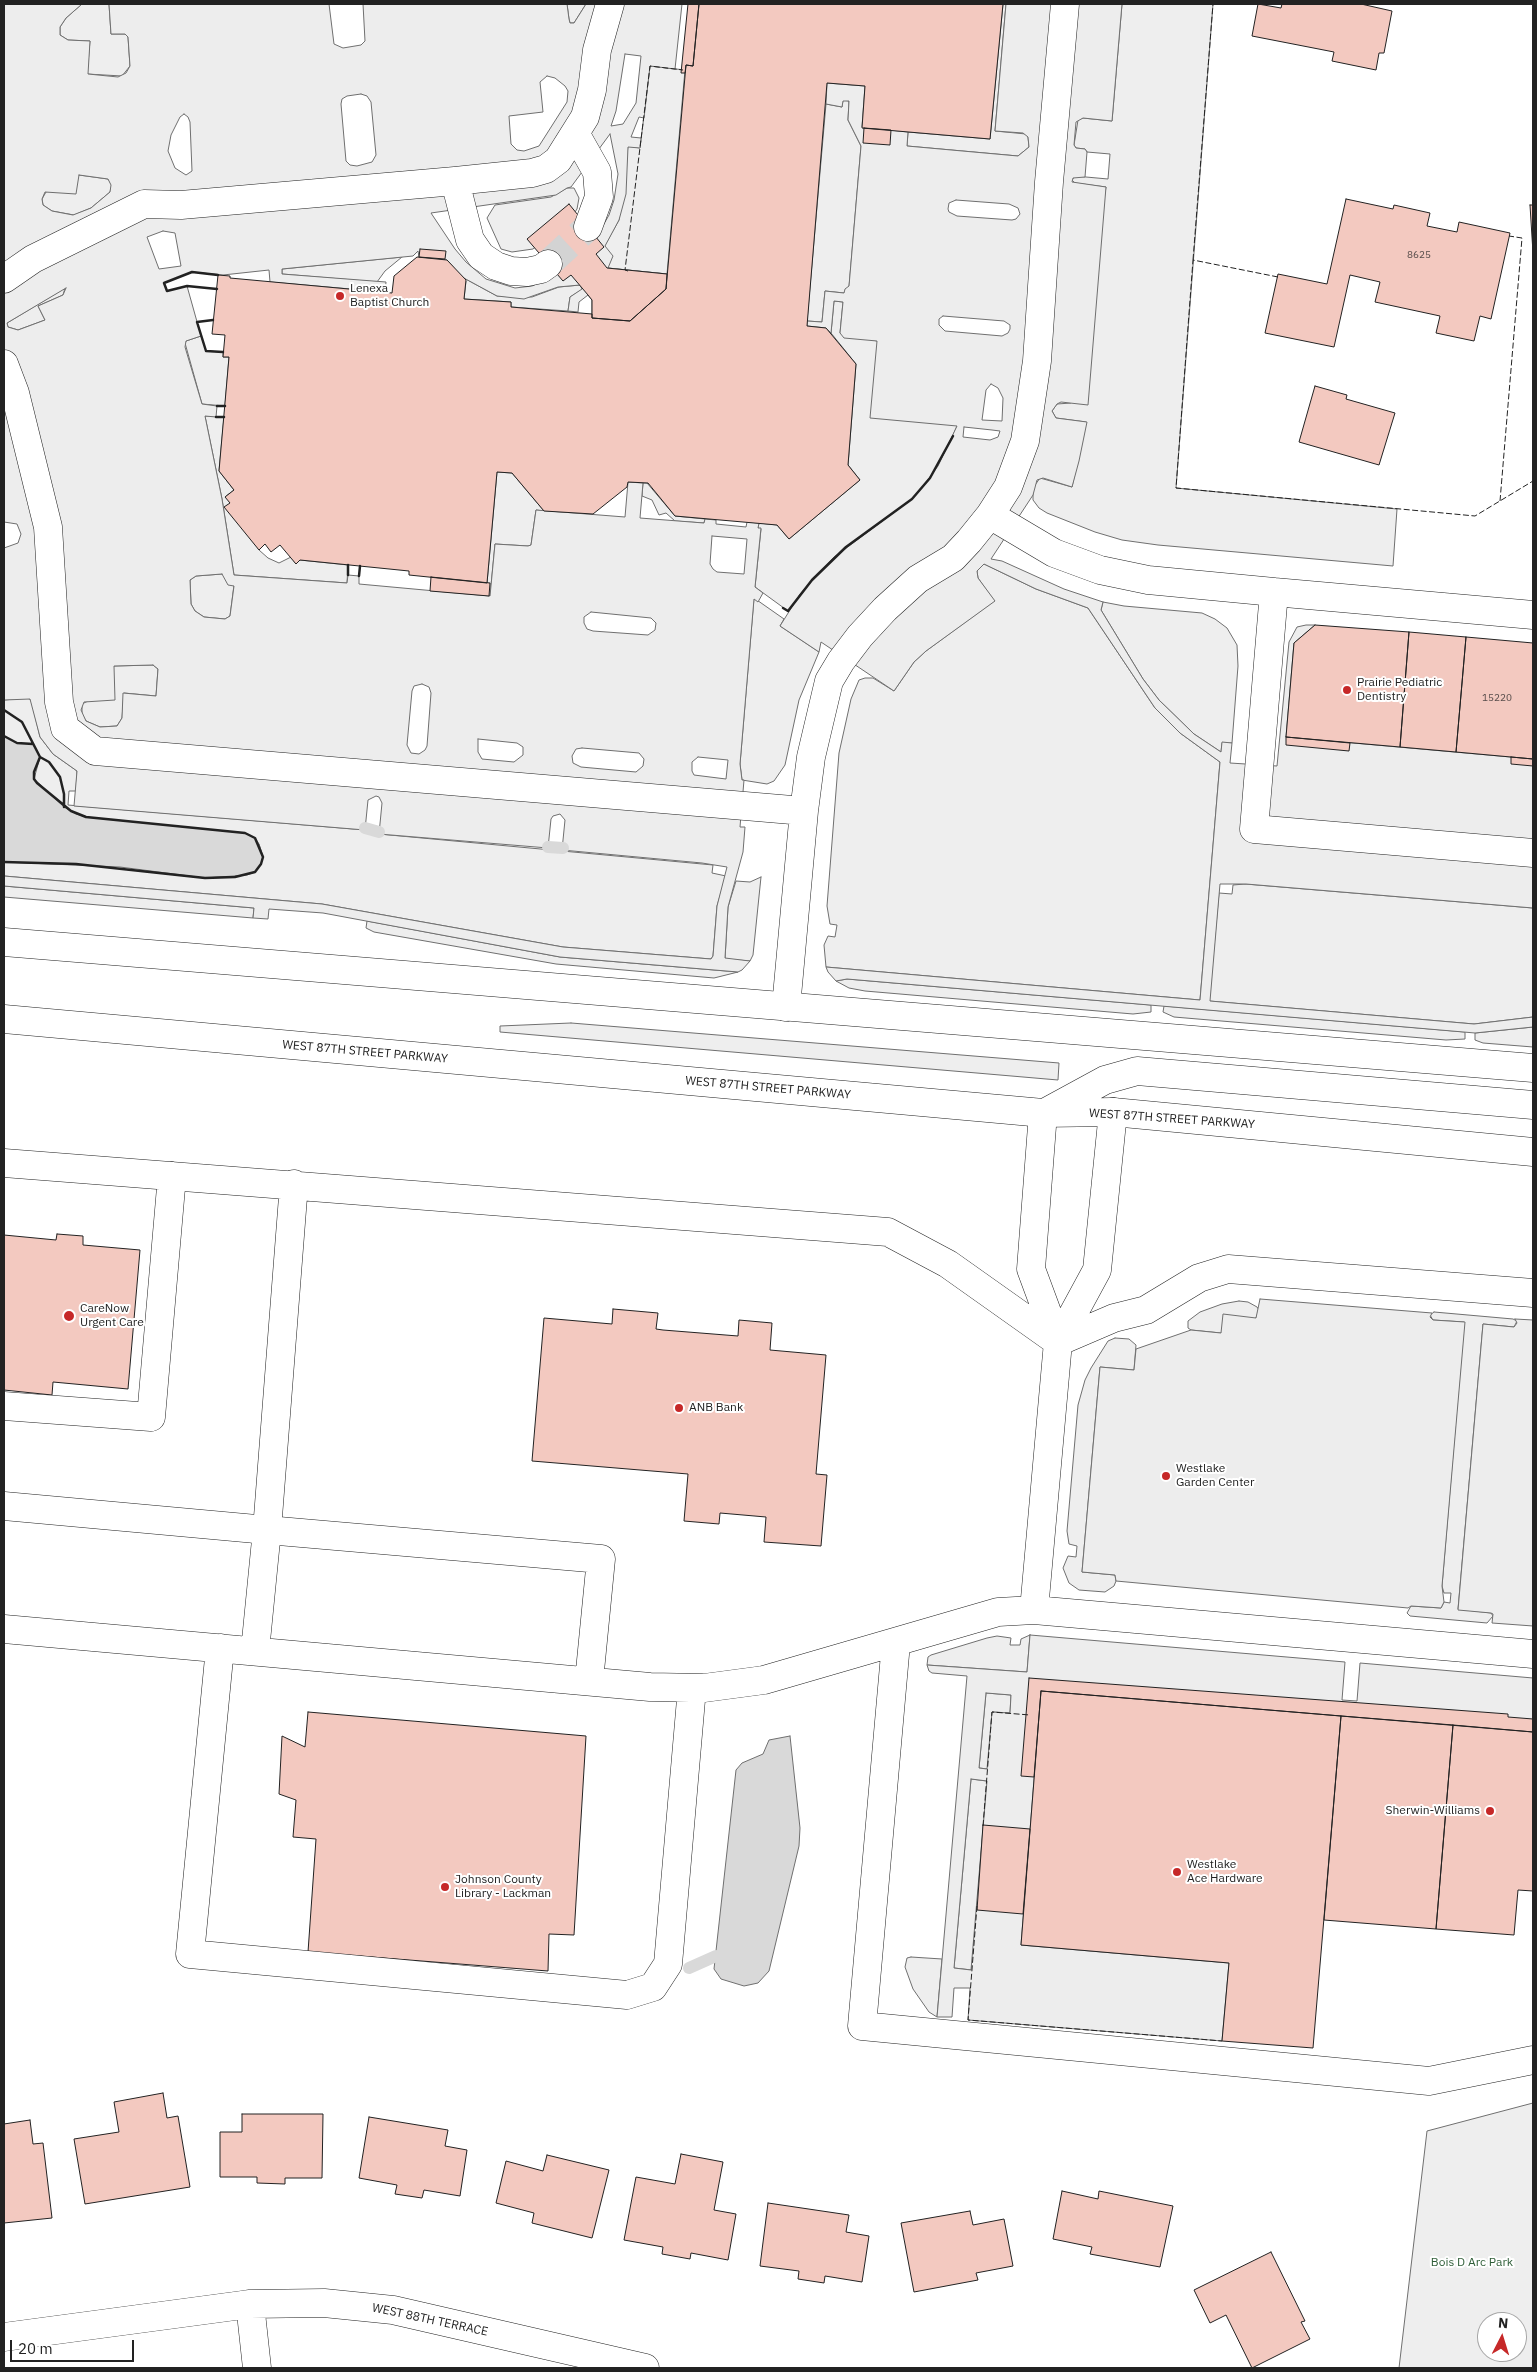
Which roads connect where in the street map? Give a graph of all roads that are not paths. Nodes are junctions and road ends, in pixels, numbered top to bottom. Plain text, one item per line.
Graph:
1 (610, 4) edge
2 (1066, 4) edge
3 (575, 133) junction
4 (455, 181) junction
5 (588, 227) tunnel mouth
6 (548, 264) tunnel mouth
7 (4, 279) edge
8 (4, 364) edge
9 (990, 515) junction
10 (1274, 592) junction
11 (1533, 615) edge
12 (804, 811) junction
13 (1533, 853) edge
14 (4, 942) edge
15 (786, 1007) junction
16 (4, 1020) edge
17 (1533, 1068) edge
18 (1533, 1105) edge
19 (1113, 1112) junction
20 (1043, 1113) junction
21 (1533, 1152) edge
22 (4, 1163) edge
23 (172, 1176) junction
24 (294, 1184) junction
25 (1533, 1294) edge
26 (1058, 1342) junction
27 (4, 1406) edge
28 (4, 1506) edge
29 (268, 1530) junction
30 (1034, 1610) junction
31 (4, 1630) edge
32 (896, 1643) junction
33 (220, 1648) junction
34 (255, 1652) junction
35 (1533, 1654) edge
36 (589, 1681) junction
37 (692, 1688) junction
38 (1533, 2060) edge
39 (250, 2304) junction
40 (4, 2338) edge
41 (257, 2368) edge
42 (645, 2368) edge

1 - 3 main road
2 - 9 main road
3 - 4 main road
3 - 5 main road
4 - 6 main road
4 - 7 main road
8 - 12 main road
9 - 10 main road
9 - 12 main road
10 - 11 main road
10 - 13 main road
12 - 15 main road
14 - 15 main road
15 - 17 main road
16 - 20 main road, WEST 87TH STREET PARKWAY
18 - 20 main road
19 - 20 main road, WEST 87TH STREET PARKWAY
19 - 21 main road, WEST 87TH STREET PARKWAY
19 - 26 main road
20 - 26 main road
22 - 23 main road
23 - 24 main road
23 - 27 main road
24 - 26 main road
24 - 29 main road
25 - 26 main road
26 - 30 main road
28 - 29 main road
29 - 34 main road
29 - 36 main road
30 - 32 main road
30 - 35 main road
31 - 33 main road
32 - 37 main road
32 - 38 main road
33 - 34 main road
33 - 37 main road
34 - 36 main road
36 - 37 main road
39 - 40 main road, WEST 88TH TERRACE
39 - 41 main road
39 - 42 main road, WEST 88TH TERRACE

